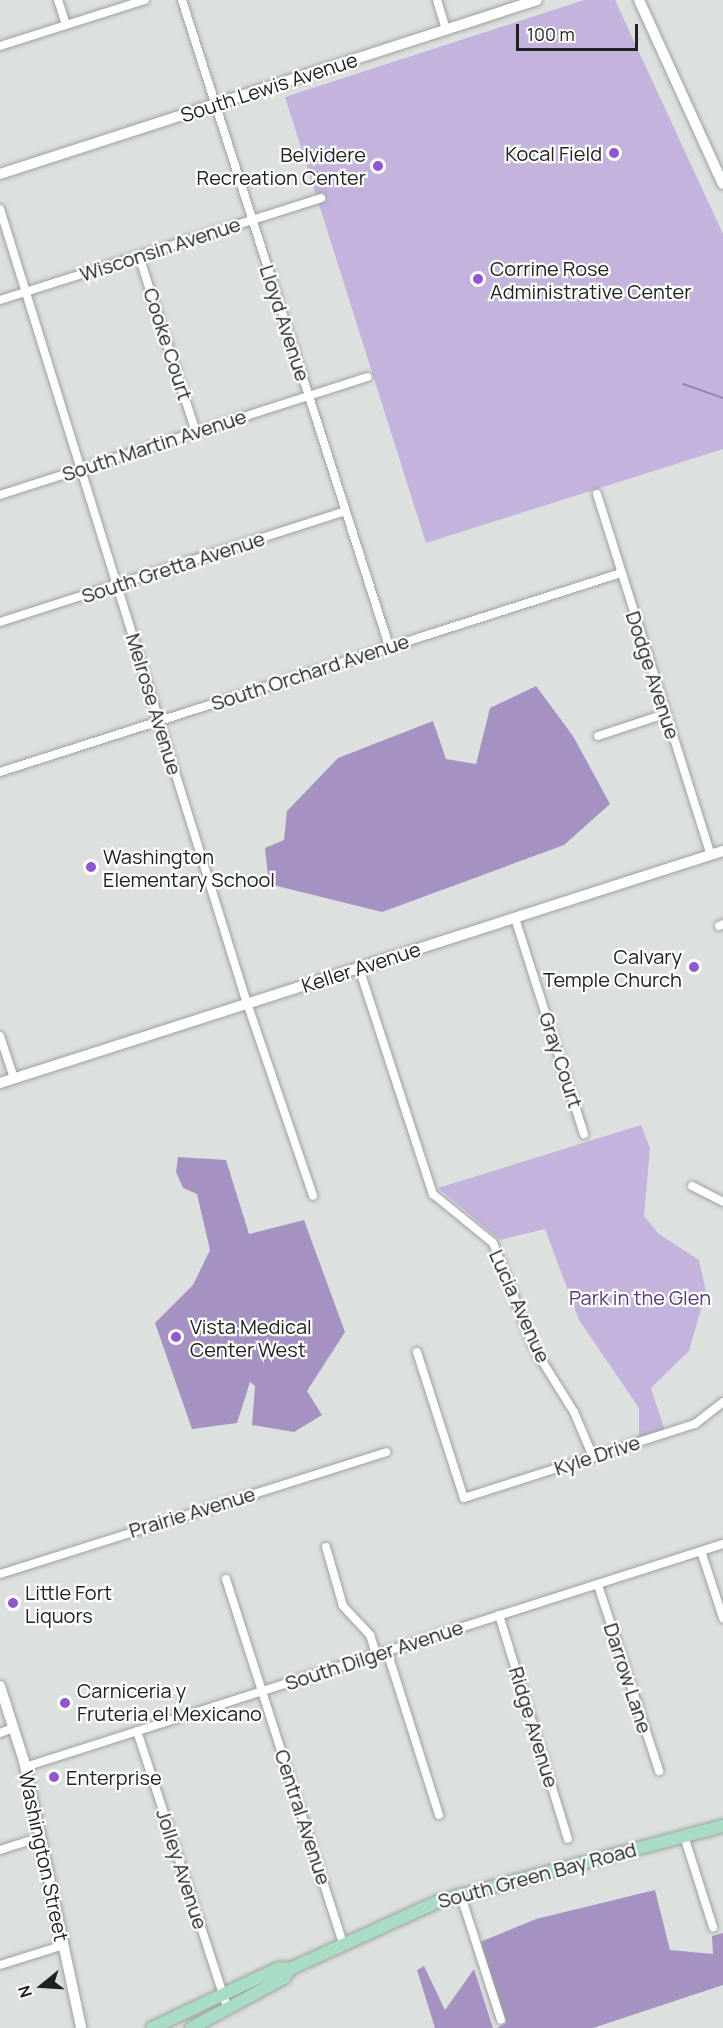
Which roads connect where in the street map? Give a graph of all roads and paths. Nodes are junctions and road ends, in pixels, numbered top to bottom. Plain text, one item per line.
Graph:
1 (58, 0) edge
2 (146, 0) edge
3 (182, 0) edge
4 (437, 0) edge
5 (537, 0) edge
6 (639, 0) edge
7 (66, 25) junction
8 (446, 30) junction
9 (0, 46) edge
10 (215, 105) junction
11 (0, 174) edge
12 (723, 184) edge
13 (321, 198) dead end
14 (0, 209) edge
15 (252, 219) junction
16 (139, 256) junction
17 (26, 292) junction
18 (0, 300) edge
19 (367, 377) dead end
20 (309, 396) junction
21 (196, 432) junction
22 (81, 469) junction
23 (597, 494) dead end
24 (0, 495) edge
25 (346, 511) junction
26 (621, 573) junction
27 (117, 585) junction
28 (0, 622) edge
29 (389, 646) junction
30 (665, 714) junction
31 (159, 721) junction
32 (598, 736) dead end
33 (0, 772) edge
34 (723, 851) edge
35 (711, 855) junction
36 (515, 918) junction
37 (359, 968) junction
38 (247, 1003) junction
39 (0, 1036) edge
40 (14, 1078) junction
41 (0, 1083) edge
42 (584, 1134) dead end
43 (692, 1186) dead end
44 (313, 1196) dead end
45 (723, 1202) edge
46 (417, 1352) dead end
47 (723, 1402) edge
48 (386, 1452) dead end
49 (593, 1457) junction
50 (464, 1498) junction
51 (461, 1506) dead end
52 (723, 1544) edge
53 (326, 1547) dead end
54 (701, 1551) junction
55 (0, 1574) edge
56 (226, 1579) dead end
57 (598, 1585) junction
58 (499, 1615) junction
59 (723, 1618) edge
60 (387, 1651) junction
61 (376, 1654) junction
62 (0, 1686) edge
63 (262, 1691) junction
64 (13, 1728) junction
65 (137, 1731) junction
66 (0, 1733) edge
67 (25, 1767) junction
68 (659, 1771) dead end
69 (439, 1815) dead end
70 (723, 1826) edge
71 (684, 1836) junction
72 (41, 1838) junction
73 (568, 1839) dead end
74 (0, 1850) edge
75 (460, 1893) junction
76 (712, 1926) dead end
77 (344, 1944) junction
78 (63, 1945) junction
79 (0, 1965) edge
80 (290, 1969) junction
81 (223, 1994) junction
82 (227, 2007) junction
83 (501, 2020) dead end
84 (81, 2028) edge
85 (152, 2028) edge
86 (190, 2028) edge

1 - 7 street
2 - 7 street
3 - 10 street, Lloyd Avenue
4 - 8 street
5 - 8 main road, South Lewis Avenue
6 - 12 main road
7 - 9 street
8 - 10 main road, South Lewis Avenue
10 - 11 main road, South Lewis Avenue
10 - 15 street, Lloyd Avenue
13 - 15 street, Wisconsin Avenue
14 - 17 street, Melrose Avenue
15 - 16 street, Wisconsin Avenue
15 - 20 street, Lloyd Avenue
16 - 17 street, Wisconsin Avenue
16 - 21 street, Cooke Court
17 - 18 street, Wisconsin Avenue
17 - 22 street, Melrose Avenue
19 - 20 street, South Martin Avenue
20 - 21 street, South Martin Avenue
20 - 25 street, Lloyd Avenue
21 - 22 street, South Martin Avenue
22 - 24 street, South Martin Avenue
22 - 27 street, Melrose Avenue
23 - 26 street, Dodge Avenue
25 - 27 street, South Gretta Avenue
25 - 29 street, Lloyd Avenue
26 - 29 street, South Orchard Avenue
26 - 30 street, Dodge Avenue
27 - 28 street, South Gretta Avenue
27 - 31 street, Melrose Avenue
29 - 31 street, South Orchard Avenue
30 - 32 street
30 - 35 street, Dodge Avenue
31 - 33 street, South Orchard Avenue
31 - 38 street, Melrose Avenue
34 - 35 main road, Keller Avenue
35 - 36 main road, Keller Avenue
36 - 37 main road, Keller Avenue
36 - 42 street, Gray Court
37 - 38 main road, Keller Avenue
37 - 49 street, Lucia Avenue
38 - 40 main road, Keller Avenue
38 - 44 street, Melrose Avenue
39 - 40 street
40 - 41 main road, Keller Avenue
43 - 45 street
46 - 50 street
47 - 49 street, Kyle Drive
48 - 55 street, Prairie Avenue
49 - 50 street, Kyle Drive
50 - 51 street
52 - 54 street, South Dilger Avenue
53 - 61 street
54 - 57 street, South Dilger Avenue
54 - 59 street
56 - 63 street, Central Avenue
57 - 58 street, South Dilger Avenue
57 - 68 street, Darrow Lane
58 - 60 street, South Dilger Avenue
58 - 73 street, Ridge Avenue
60 - 61 street, South Dilger Avenue
60 - 69 street
61 - 63 street, South Dilger Avenue
62 - 64 main road, Washington Street
63 - 65 street, South Dilger Avenue
63 - 77 street, Central Avenue
64 - 66 street
64 - 67 main road, Washington Street
65 - 67 street, South Dilger Avenue
65 - 81 street, Jolley Avenue
67 - 72 main road, Washington Street
70 - 71 main road, South Green Bay Road
71 - 75 main road, South Green Bay Road
71 - 76 street
72 - 74 street
72 - 78 main road, Washington Street
75 - 77 main road, South Green Bay Road
75 - 83 street
77 - 80 main road, South Green Bay Road
78 - 79 street
78 - 84 main road, Washington Street
80 - 81 main road, South Green Bay Road
80 - 82 main road, South Green Bay Road
81 - 82 street, Jolley Avenue
81 - 85 main road, South Green Bay Road
82 - 86 main road, South Green Bay Road

